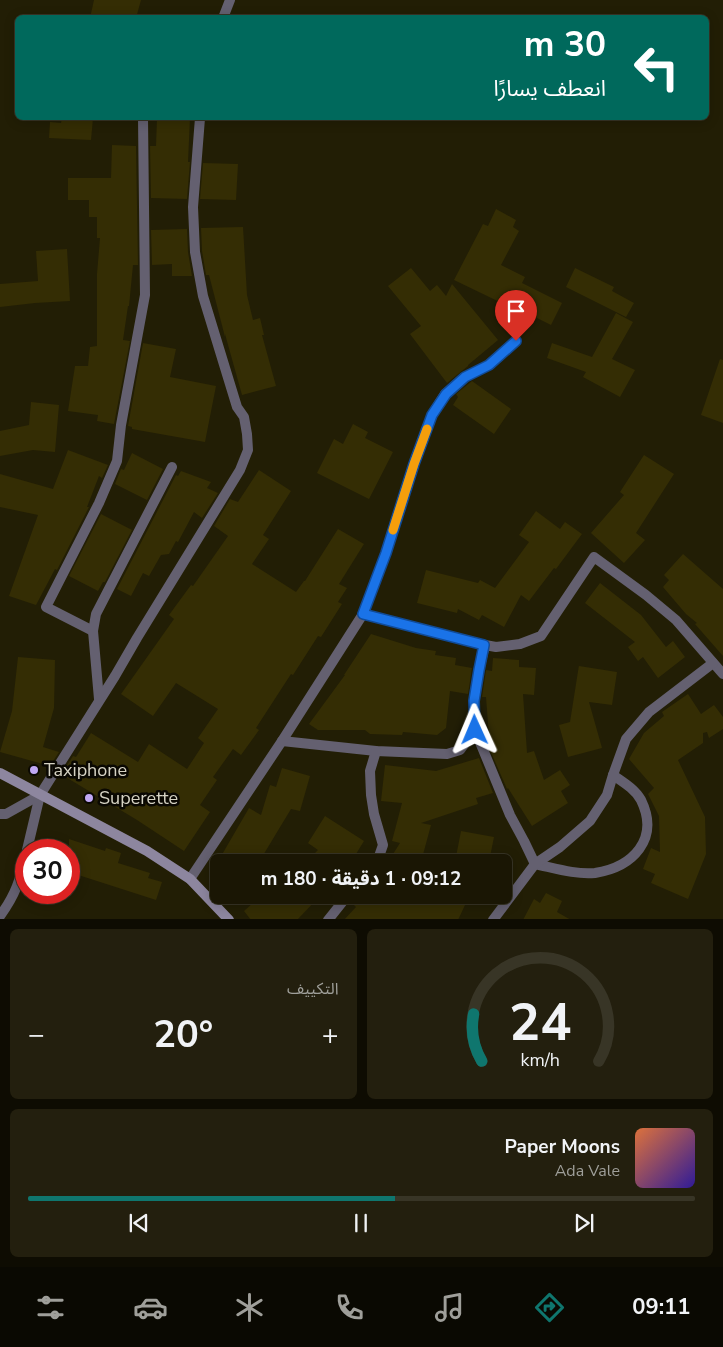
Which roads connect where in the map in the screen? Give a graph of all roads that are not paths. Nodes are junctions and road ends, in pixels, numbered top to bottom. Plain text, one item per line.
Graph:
1 (230, 0) edge
2 (224, 15) edge
3 (143, 120) edge
4 (200, 120) edge
5 (516, 341) dead end
6 (172, 467) dead end
7 (363, 614) junction
8 (93, 630) junction
9 (484, 645) junction
10 (713, 663) junction
11 (723, 674) edge
12 (100, 699) junction
13 (475, 730) junction
14 (282, 742) junction
15 (376, 751) junction
16 (0, 773) edge
17 (613, 775) junction
18 (40, 795) junction
19 (0, 814) edge
20 (30, 839) edge
21 (379, 854) edge
22 (535, 864) junction
23 (190, 878) junction
24 (15, 892) edge
25 (341, 904) edge
26 (0, 916) edge
27 (228, 919) edge
28 (329, 919) edge
29 (495, 919) edge

1 - 2 street
3 - 8 street
4 - 12 street
5 - 7 street
6 - 8 street
7 - 9 street
7 - 14 street
8 - 12 street
9 - 10 street
9 - 13 street
10 - 11 street
10 - 17 street
12 - 18 street
13 - 15 street
13 - 22 street
14 - 15 street
14 - 23 street
15 - 21 street
16 - 18 street
17 - 22 street
17 - 22 street
18 - 19 street
18 - 20 street
18 - 23 street
22 - 29 street
23 - 27 street
24 - 26 street
25 - 28 street

